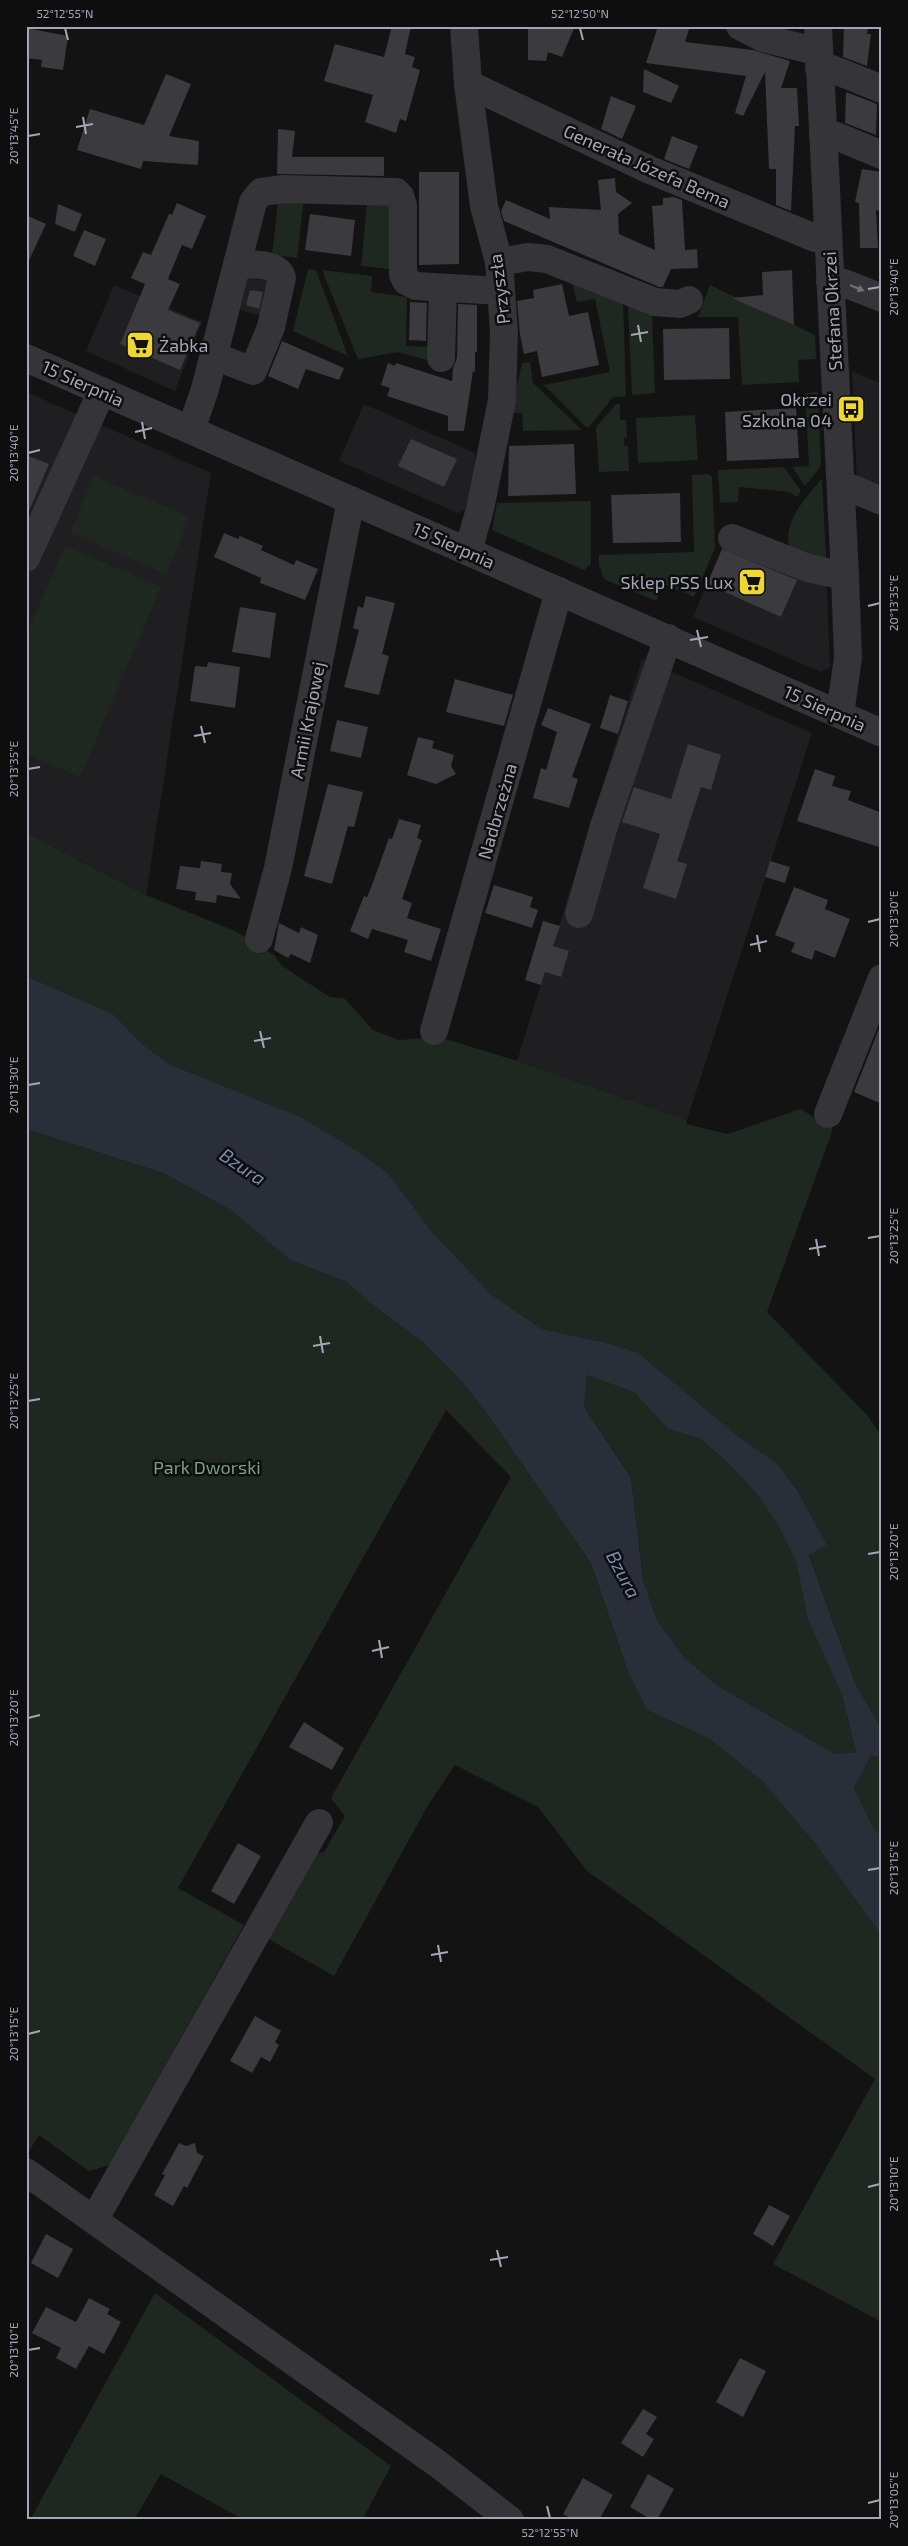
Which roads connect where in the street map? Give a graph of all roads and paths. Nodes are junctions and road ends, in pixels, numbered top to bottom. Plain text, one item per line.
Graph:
1 (464, 26) edge
2 (740, 26) edge
3 (819, 49) edge
4 (468, 84) junction
5 (882, 89) edge
6 (823, 135) junction
7 (882, 155) edge
8 (828, 239) junction
9 (499, 262) junction
10 (237, 264) junction
11 (830, 281) junction
12 (442, 288) junction
13 (500, 291) junction
14 (882, 298) edge
15 (689, 300) dead end
16 (214, 356) junction
17 (26, 358) edge
18 (441, 358) dead end
19 (102, 391) junction
20 (192, 430) junction
21 (841, 488) junction
22 (351, 500) junction
23 (882, 501) edge
24 (732, 538) dead end
25 (468, 551) junction
26 (26, 558) edge
27 (845, 576) junction
28 (559, 591) junction
29 (668, 638) junction
30 (840, 714) junction
31 (882, 733) edge
32 (579, 914) dead end
33 (259, 940) dead end
34 (882, 978) edge
35 (434, 1031) dead end
36 (828, 1114) dead end
37 (319, 1823) dead end
38 (26, 2172) edge
39 (94, 2220) junction
40 (510, 2520) edge

1 - 4 street, Przyszła
2 - 3 street
3 - 5 street
3 - 6 street, Stefana Okrzei
4 - 8 street, Generała Józefa Bema
4 - 9 street, Przyszła
6 - 7 street
6 - 8 street, Stefana Okrzei
8 - 11 street, Stefana Okrzei
9 - 13 street, Przyszła
9 - 15 street
10 - 12 street
10 - 16 street
10 - 16 street
11 -> 14 street
11 - 21 street, Stefana Okrzei
12 - 13 street
12 - 18 street
13 - 25 street, Przyszła
16 - 20 street
17 - 19 street, 15 Sierpnia
19 - 20 street, 15 Sierpnia
19 - 26 street
20 - 22 street, 15 Sierpnia
21 - 23 street
21 - 27 street, Stefana Okrzei
22 - 25 street, 15 Sierpnia
22 - 33 street, Armii Krajowej
24 - 27 street
25 - 28 street, 15 Sierpnia
27 - 30 street, Stefana Okrzei
28 - 29 street, 15 Sierpnia
28 - 35 street, Nadbrzeżna
29 - 30 street, 15 Sierpnia
29 - 32 street
30 - 31 street, 15 Sierpnia
34 - 36 street
37 - 39 street
38 - 39 street
39 - 40 street

